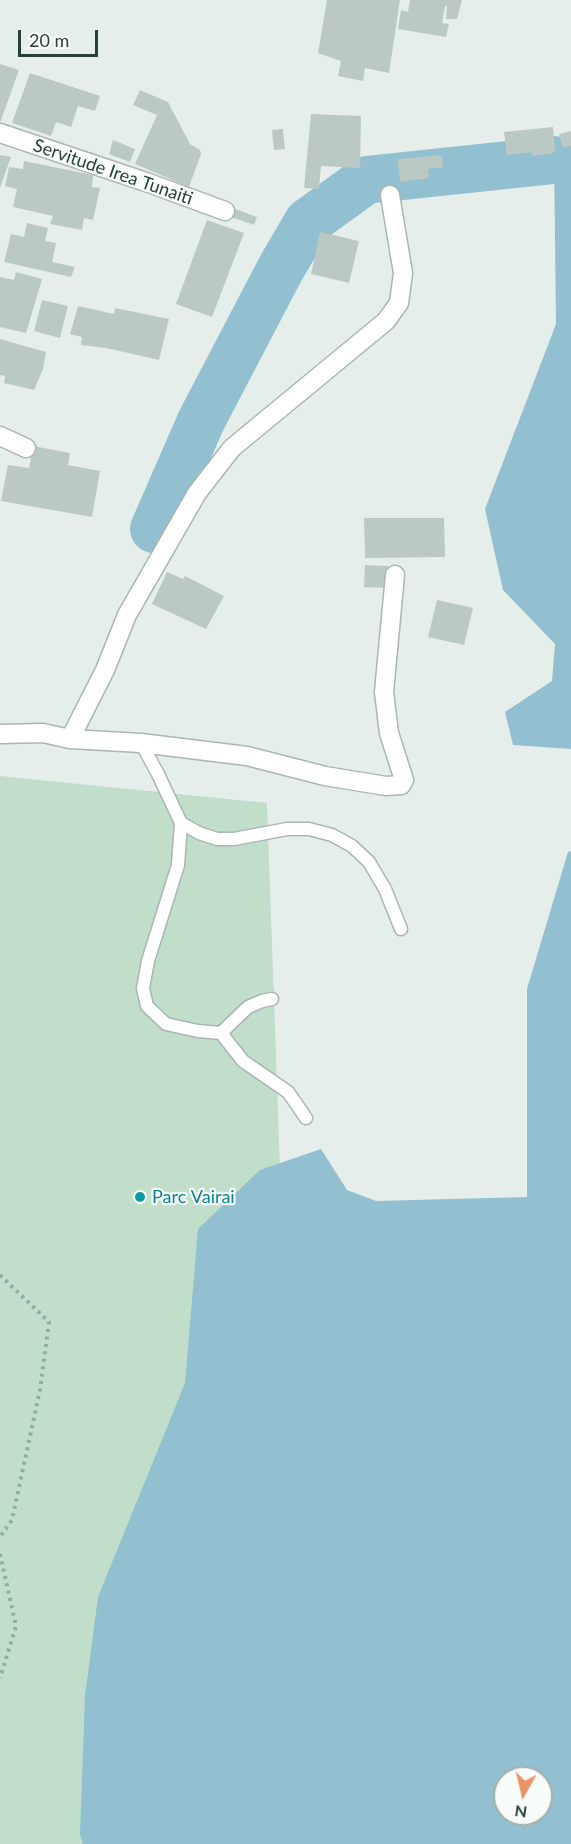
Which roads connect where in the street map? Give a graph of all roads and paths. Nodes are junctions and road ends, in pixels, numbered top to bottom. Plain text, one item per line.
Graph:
1 (0, 133) edge
2 (390, 195) dead end
3 (225, 211) dead end
4 (0, 436) edge
5 (26, 448) dead end
6 (395, 575) dead end
7 (0, 734) edge
8 (70, 738) junction
9 (141, 743) junction
10 (181, 823) junction
11 (401, 928) dead end
12 (272, 999) dead end
13 (221, 1033) junction
14 (306, 1118) dead end
15 (0, 1275) edge
16 (0, 1537) edge
17 (0, 1554) edge
18 (0, 1678) edge

1 - 3 street, Servitude Irea Tunaiti
2 - 8 street
4 - 5 street
6 - 9 street
7 - 8 street
8 - 9 street
9 - 10 lane
10 - 11 lane
10 - 13 lane
12 - 13 lane
13 - 14 lane
15 - 16 path
17 - 18 path

